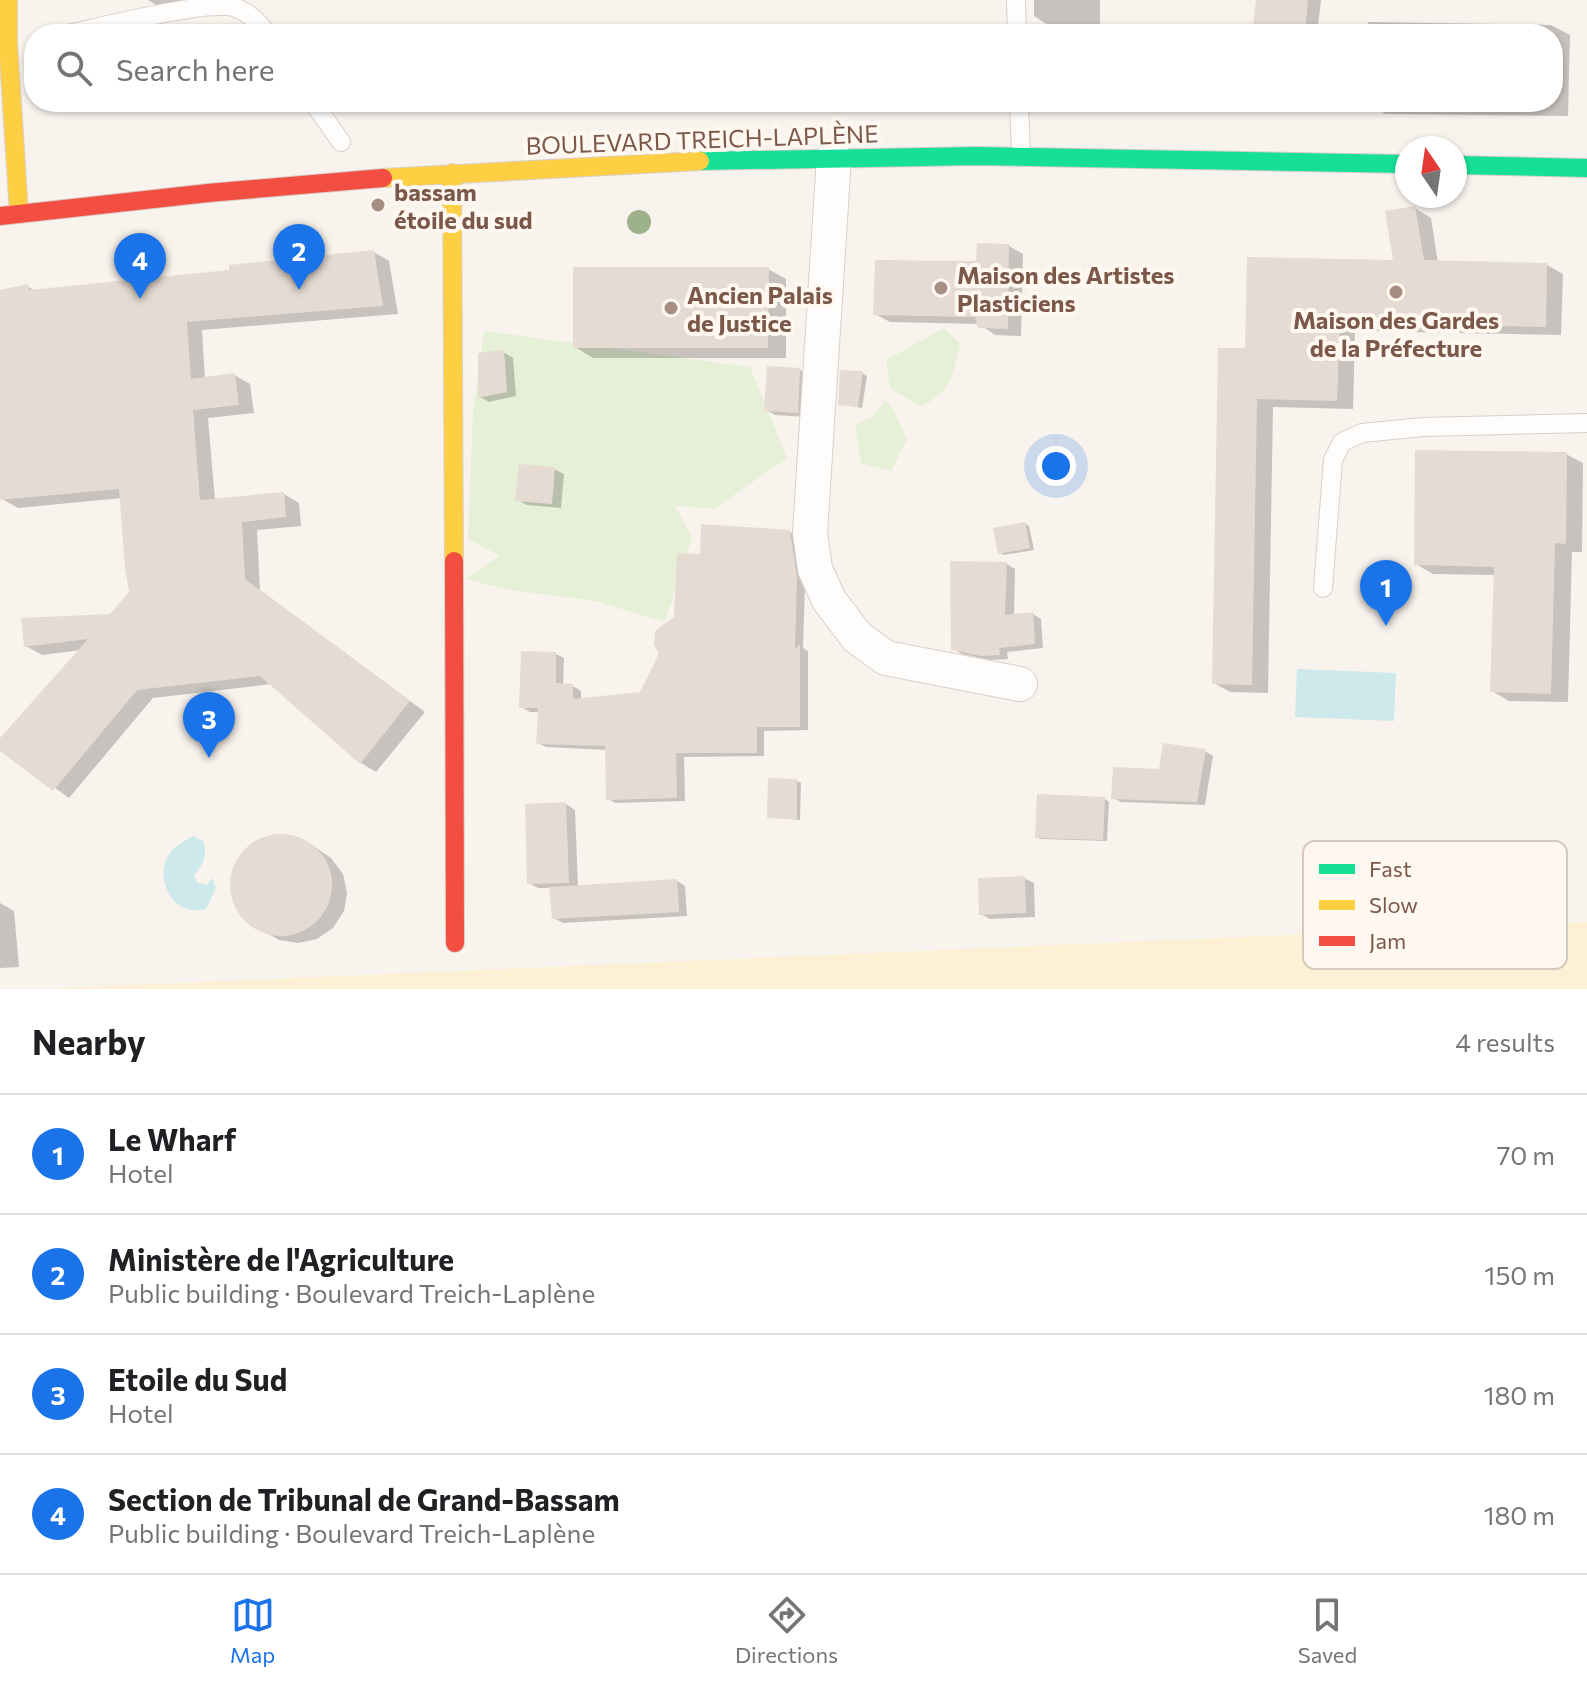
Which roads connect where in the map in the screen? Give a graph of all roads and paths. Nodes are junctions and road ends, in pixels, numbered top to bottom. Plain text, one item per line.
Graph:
1 (8, 0) edge
2 (1016, 0) edge
3 (115, 24) edge
4 (260, 24) edge
5 (1017, 24) edge
6 (320, 112) edge
7 (1019, 112) edge
8 (341, 142) dead end
9 (1021, 155) junction
10 (834, 157) junction
11 (1395, 164) edge
12 (1467, 165) edge
13 (1587, 168) edge
14 (452, 173) junction
15 (9, 215) edge
16 (1587, 423) edge
17 (1323, 588) dead end
18 (1020, 684) dead end
19 (455, 943) dead end

1 - 15 street
2 - 5 lane
3 - 4 lane
6 - 8 lane
7 - 9 lane
9 - 10 street, BOULEVARD TREICH-LAPLÈNE
9 - 11 street, BOULEVARD TREICH-LAPLÈNE
10 - 14 street, BOULEVARD TREICH-LAPLÈNE
10 - 18 street
12 - 13 street
14 - 15 street, BOULEVARD TREICH-LAPLÈNE
14 - 19 street
16 - 17 lane

